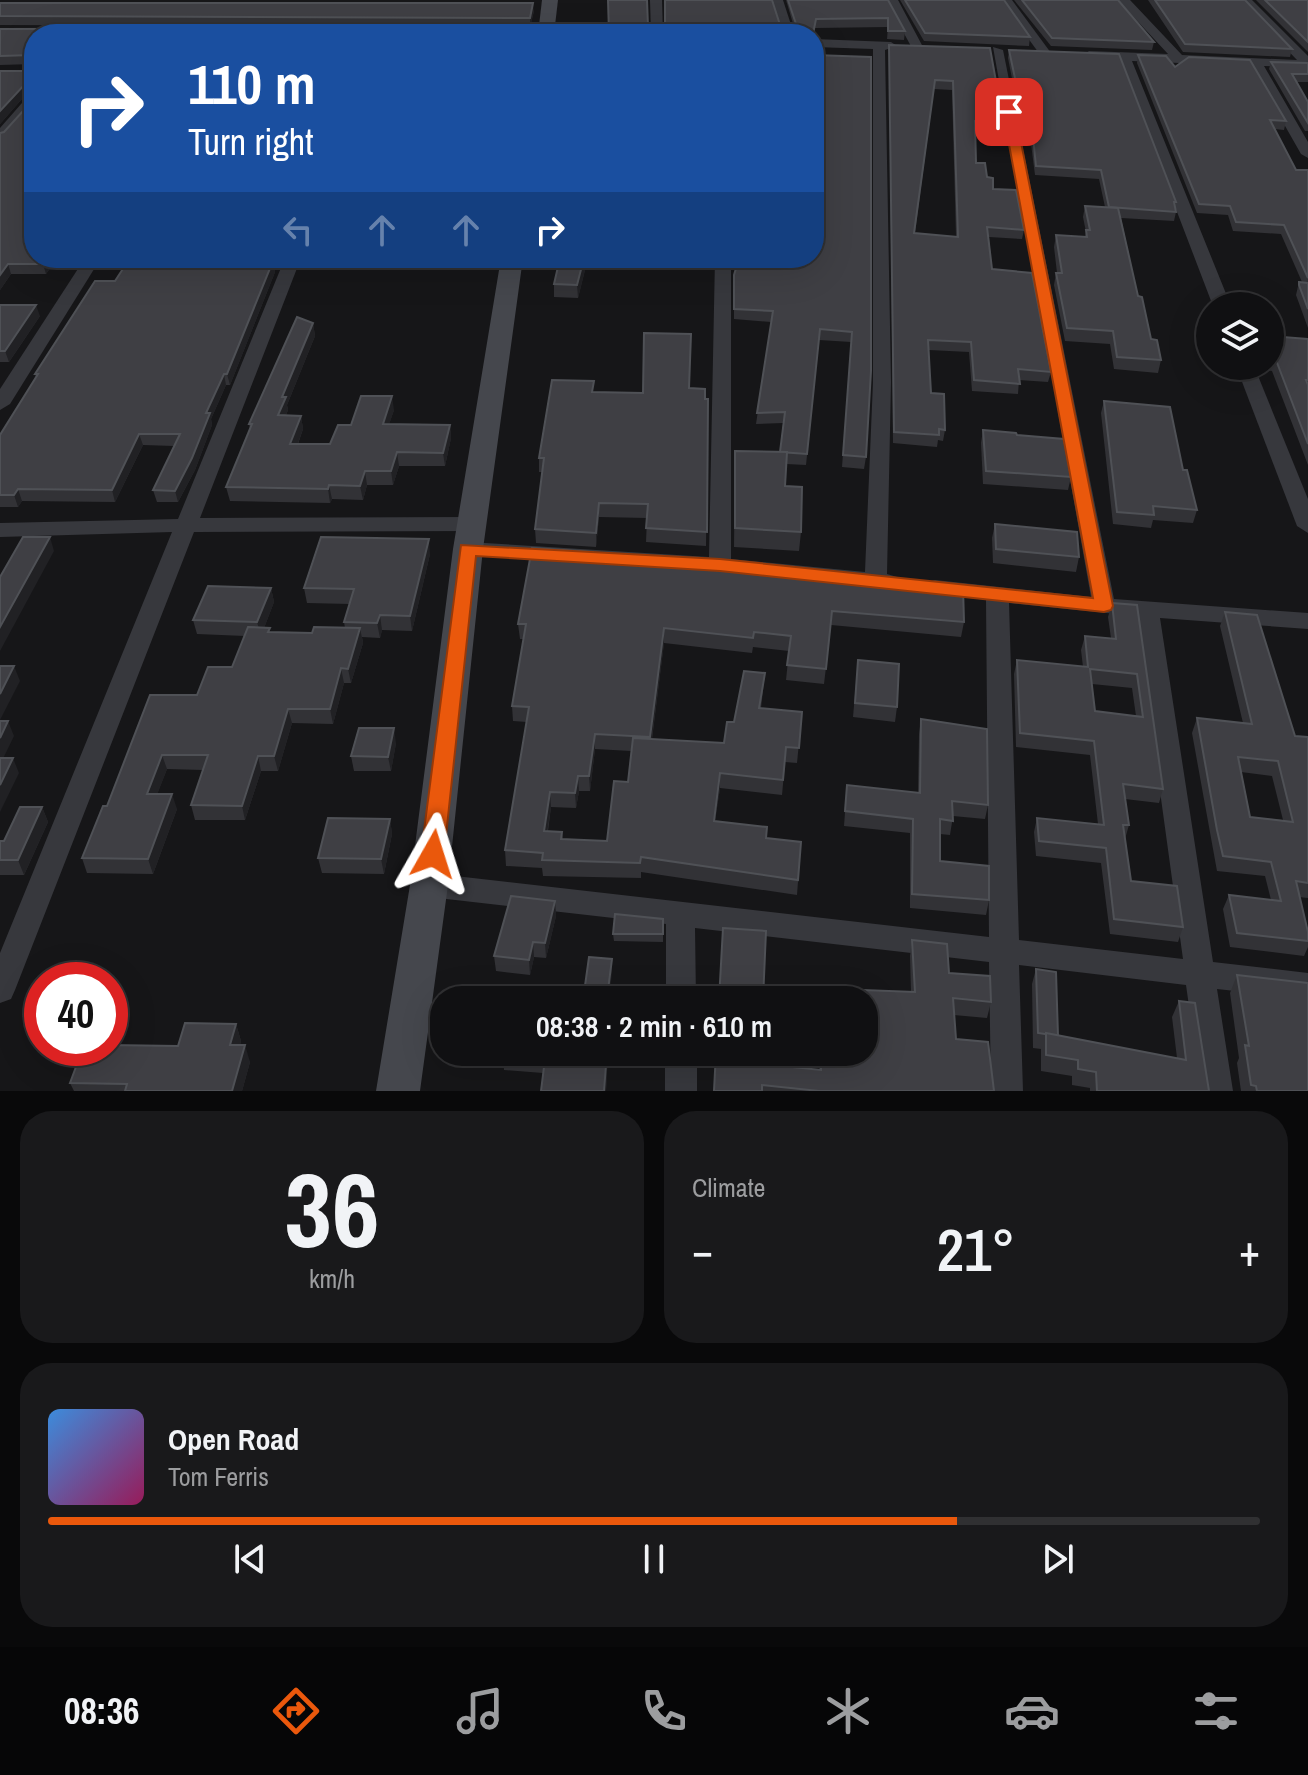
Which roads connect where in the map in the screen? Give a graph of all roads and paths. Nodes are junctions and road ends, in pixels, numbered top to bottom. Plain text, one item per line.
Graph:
1 (656, 0) edge
2 (777, 0) edge
3 (892, 0) edge
4 (1006, 0) edge
5 (1124, 0) edge
6 (1245, 0) edge
7 (545, 3) edge
8 (546, 24) edge
9 (657, 24) edge
10 (785, 24) edge
11 (824, 43) edge
12 (879, 46) junction
13 (998, 50) dead end
14 (1029, 52) edge
15 (1045, 53) junction
16 (1060, 53) edge
17 (1076, 54) edge
18 (1124, 56) junction
19 (1179, 59) junction
20 (1255, 62) junction
21 (1308, 63) edge
22 (24, 109) edge
23 (0, 137) edge
24 (1308, 154) edge
25 (87, 268) edge
26 (289, 268) edge
27 (510, 268) edge
28 (723, 268) edge
29 (1217, 292) edge
30 (1251, 380) edge
31 (0, 404) edge
32 (188, 525) junction
33 (1308, 526) edge
34 (0, 530) edge
35 (470, 537) junction
36 (720, 565) junction
37 (876, 581) junction
38 (997, 594) junction
39 (1104, 606) junction
40 (1147, 609) junction
41 (1308, 621) edge
42 (429, 885) junction
43 (680, 913) junction
44 (1003, 951) junction
45 (1199, 973) junction
46 (681, 986) edge
47 (1308, 986) edge
48 (0, 990) edge
49 (681, 1066) edge
50 (398, 1091) edge
51 (681, 1091) edge
52 (1007, 1091) edge
53 (1217, 1091) edge

1 - 9 street
2 - 10 street
3 - 12 street
4 - 15 street
5 - 19 street
6 - 21 street
7 - 8 street
11 - 12 street
12 - 37 street
13 - 39 street
14 - 15 street
15 - 16 street
17 - 18 street
18 - 19 street
18 - 29 street
19 - 20 street
20 - 21 street
20 - 24 street
22 - 23 street
25 - 31 street
26 - 32 street
27 - 35 street
28 - 36 street
30 - 33 street
32 - 34 street
32 - 35 street
32 - 48 street
35 - 36 street
35 - 42 street
36 - 37 street
37 - 38 street
38 - 39 street
38 - 44 street
39 - 40 street
40 - 41 street
40 - 45 street
42 - 43 street
42 - 50 street
43 - 44 street
43 - 46 street
44 - 45 street
44 - 52 street
45 - 47 street
45 - 53 street
49 - 51 street

